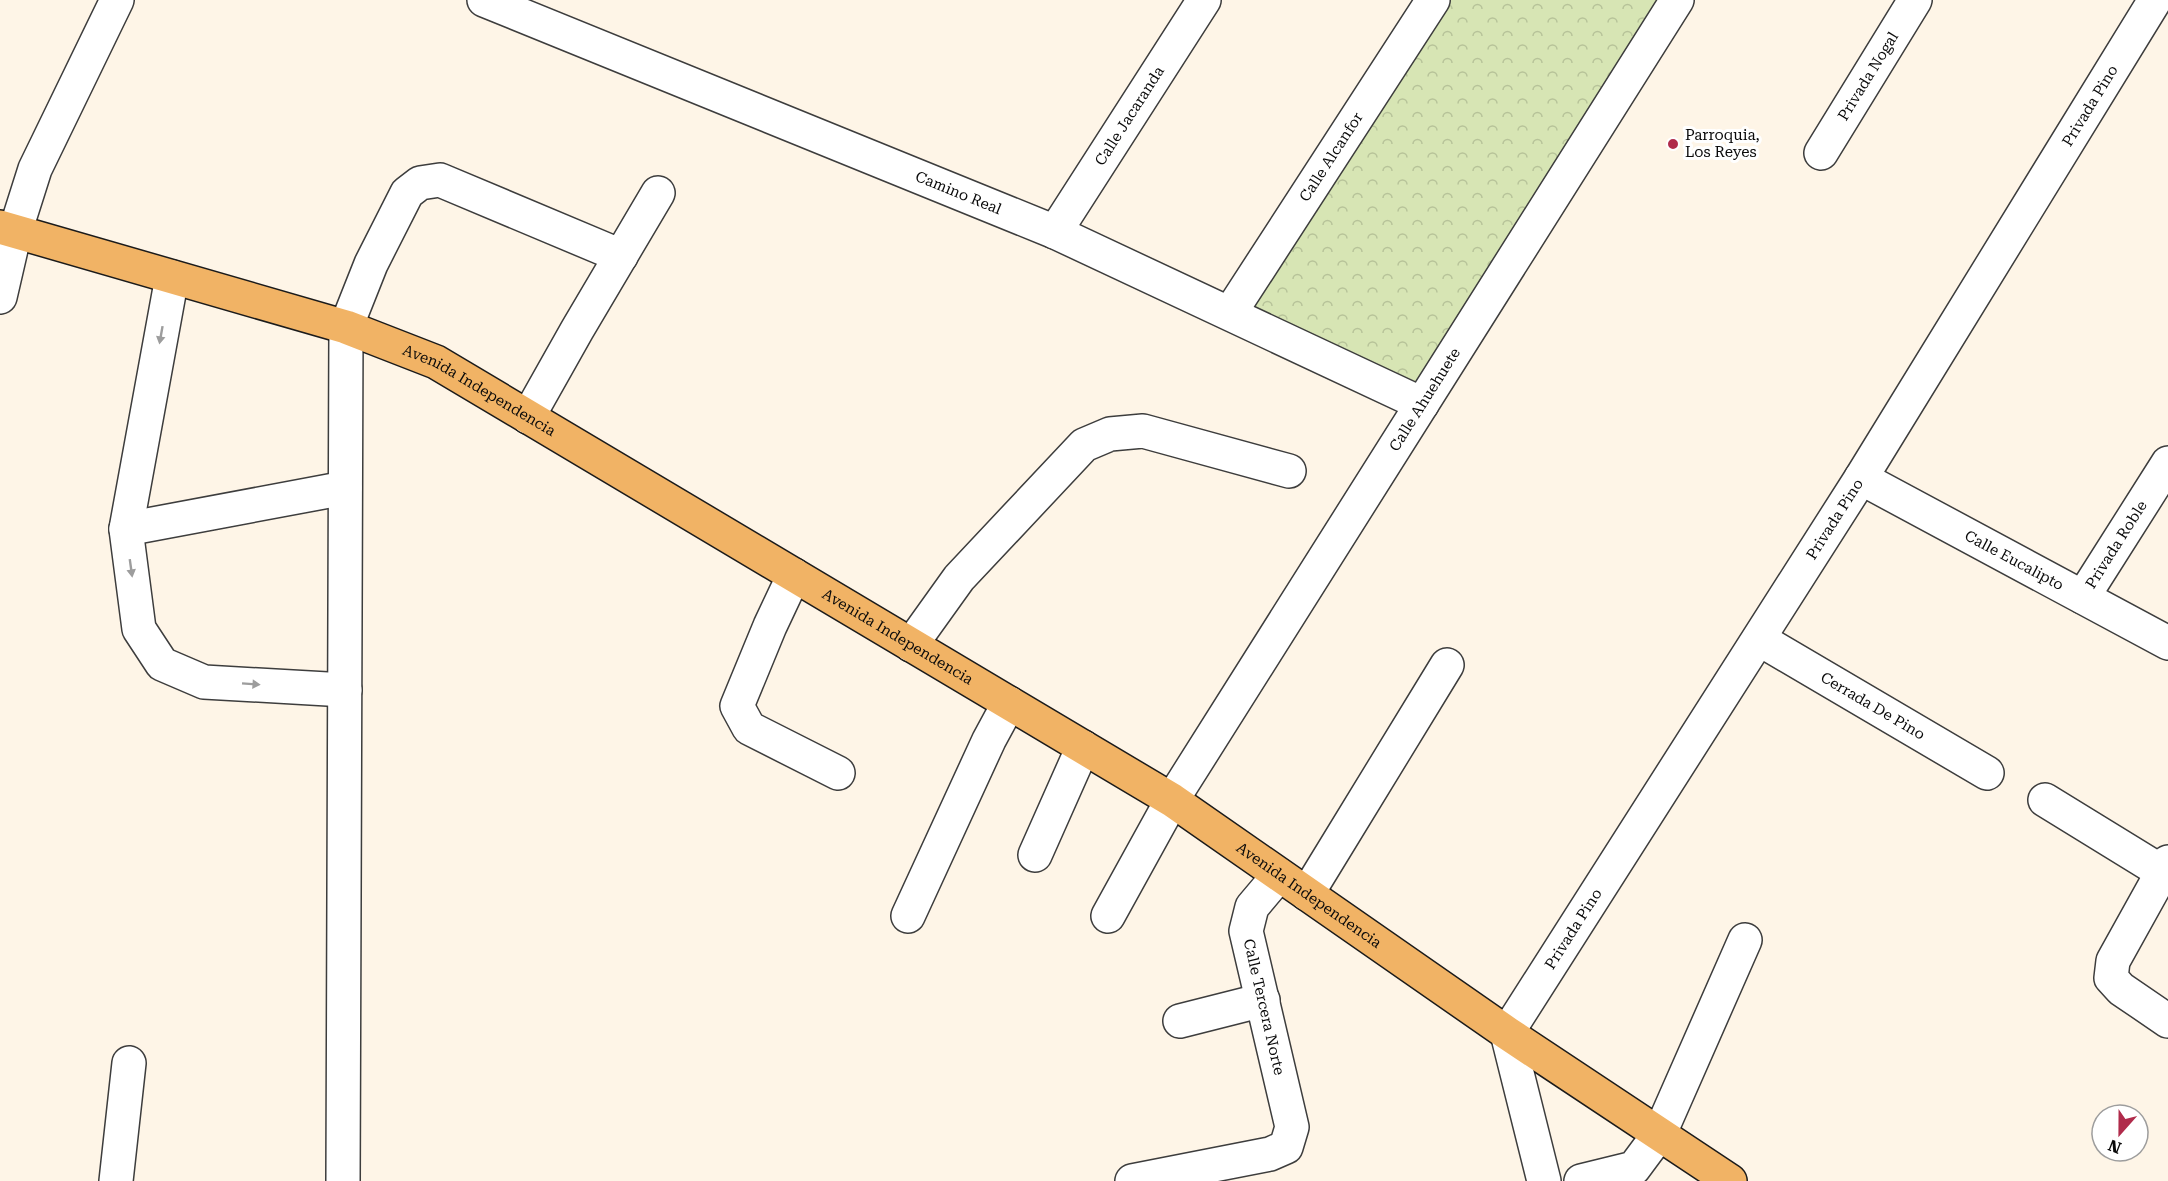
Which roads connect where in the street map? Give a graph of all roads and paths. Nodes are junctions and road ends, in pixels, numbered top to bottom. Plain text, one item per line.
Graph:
1 (117, 0) edge
2 (484, 0) edge
3 (1204, 0) edge
4 (1433, 0) edge
5 (1677, 0) edge
6 (1916, 0) edge
7 (2155, 0) edge
8 (1821, 153) dead end
9 (658, 194) dead end
10 (8, 229) edge
11 (1055, 232) junction
12 (621, 256) junction
13 (172, 278) junction
14 (0, 297) edge
15 (1230, 313) junction
16 (346, 327) junction
17 (1422, 404) junction
18 (528, 417) junction
19 (2168, 463) edge
20 (1289, 471) dead end
21 (1861, 478) junction
22 (345, 488) junction
23 (126, 529) junction
24 (794, 575) junction
25 (2083, 597) junction
26 (1759, 639) junction
27 (2168, 643) edge
28 (911, 645) junction
29 (1447, 665) dead end
30 (345, 690) junction
31 (1009, 703) junction
32 (1083, 747) junction
33 (838, 773) dead end
34 (1987, 773) dead end
35 (1172, 800) junction
36 (2045, 800) dead end
37 (1035, 855) dead end
38 (2165, 867) edge
39 (1279, 875) junction
40 (1307, 894) junction
41 (908, 915) dead end
42 (1108, 916) dead end
43 (1744, 940) dead end
44 (1263, 1000) junction
45 (1179, 1021) dead end
46 (2168, 1021) edge
47 (1507, 1033) junction
48 (129, 1063) dead end
49 (1660, 1133) junction
50 (1636, 1175) edge
51 (116, 1181) edge
52 (343, 1181) edge
53 (1132, 1181) edge
54 (1544, 1181) edge
55 (1581, 1181) edge
56 (1730, 1181) edge

1 - 10 street
2 - 11 street, Camino Real
3 - 11 street, Calle Jacaranda
4 - 15 street, Calle Alcanfor
5 - 17 street, Calle Ahuehuete
6 - 8 street, Privada Nogal
7 - 21 street, Privada Pino
9 - 12 street
10 - 13 main road, Avenida Independencia
10 - 14 street
11 - 15 street, Camino Real
12 - 16 street
12 - 18 street
13 - 16 main road, Avenida Independencia
13 -> 23 street
15 - 17 street, Camino Real
16 - 18 main road, Avenida Independencia
16 - 22 street
17 - 35 street, Calle Ahuehuete
18 - 24 main road, Avenida Independencia
19 - 25 street, Privada Roble
20 - 28 street
21 - 25 street, Calle Eucalipto
21 - 26 street, Privada Pino
22 - 23 street
22 - 30 street
23 -> 30 street
24 - 28 main road, Avenida Independencia
24 - 33 street
25 - 27 street, Calle Eucalipto
26 - 34 street, Cerrada De Pino
26 - 47 street, Privada Pino
28 - 31 main road, Avenida Independencia
29 - 40 street
30 - 52 street
31 - 32 main road, Avenida Independencia
31 - 41 street
32 - 35 main road, Avenida Independencia
32 - 37 street
35 - 39 main road, Avenida Independencia
35 - 42 street, Calle Ahuehuete
36 - 38 street
38 - 46 street
39 - 40 main road, Avenida Independencia
39 - 44 street, Calle Tercera Norte
40 - 47 main road, Avenida Independencia
43 - 49 street
44 - 45 street
44 - 53 street, Calle Tercera Norte
47 - 49 main road, Avenida Independencia
47 - 54 street
48 - 51 street
49 - 50 street
49 - 56 main road, Avenida Independencia
50 - 55 street

